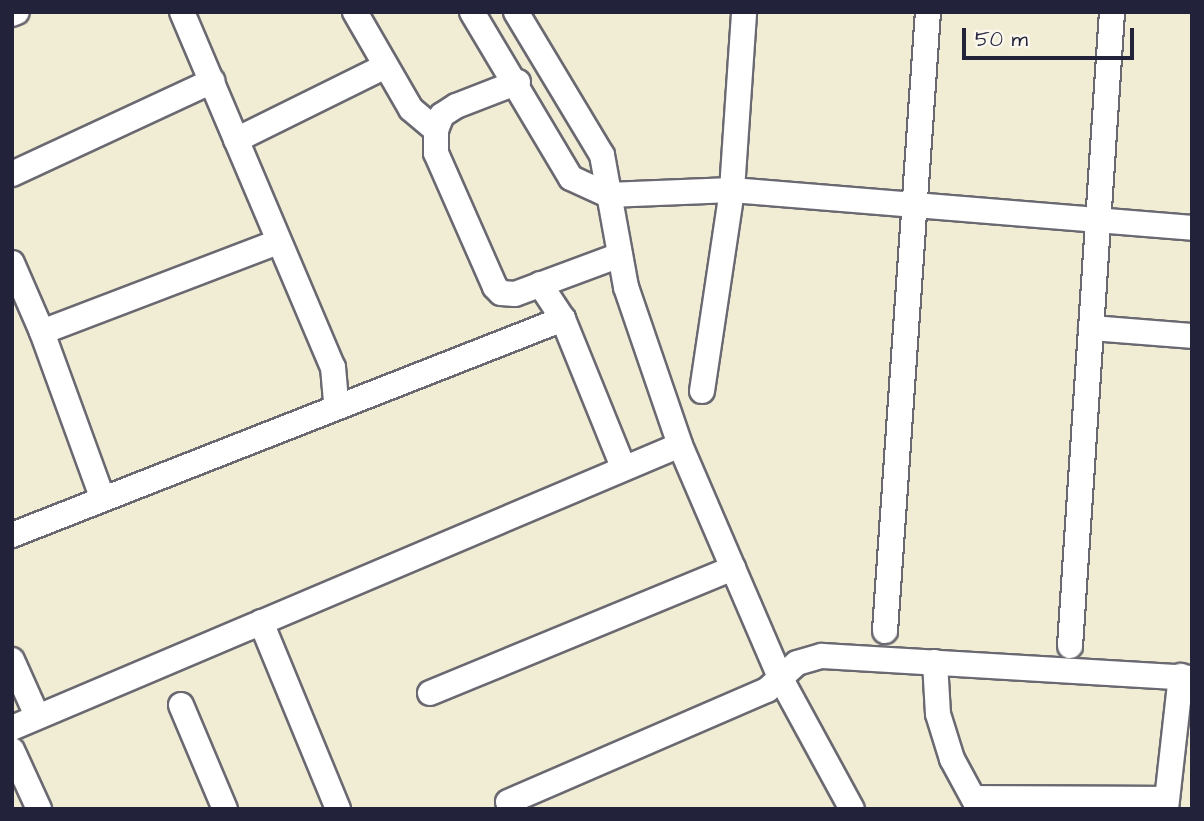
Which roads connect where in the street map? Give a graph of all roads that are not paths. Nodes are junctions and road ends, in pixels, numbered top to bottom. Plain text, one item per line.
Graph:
1 (182, 12) edge
2 (355, 12) edge
3 (472, 12) edge
4 (516, 12) edge
5 (744, 12) edge
6 (928, 12) edge
7 (1112, 12) edge
8 (386, 65) junction
9 (212, 81) junction
10 (518, 82) junction
11 (436, 130) junction
12 (236, 140) junction
13 (12, 174) edge
14 (732, 190) junction
15 (608, 195) junction
16 (914, 204) junction
17 (1099, 220) junction
18 (1192, 228) edge
19 (278, 242) junction
20 (620, 256) junction
21 (12, 263) edge
22 (540, 284) junction
23 (563, 319) junction
24 (1091, 328) junction
25 (43, 332) junction
26 (1192, 335) edge
27 (702, 391) dead end
28 (336, 404) junction
29 (680, 445) junction
30 (623, 467) junction
31 (102, 497) junction
32 (12, 535) edge
33 (733, 568) junction
34 (261, 622) junction
35 (885, 631) dead end
36 (1070, 646) dead end
37 (12, 660) edge
38 (935, 662) junction
39 (1186, 677) edge
40 (780, 679) junction
41 (430, 693) dead end
42 (181, 705) dead end
43 (37, 716) junction
44 (12, 728) edge
45 (12, 750) edge
46 (508, 802) dead end
47 (977, 804) edge
48 (1166, 804) edge
49 (846, 807) edge
50 (38, 809) edge
51 (225, 809) edge
52 (338, 809) edge

1 - 9 street
2 - 8 street
3 - 10 street
4 - 15 street
5 - 14 street
6 - 16 street
7 - 17 street
8 - 11 street
8 - 12 street
9 - 12 street
9 - 13 street
10 - 11 street
10 - 15 street
11 - 22 street
12 - 19 street
14 - 15 street
14 - 16 street
14 - 27 street
15 - 20 street
16 - 17 street
16 - 35 street
17 - 18 street
17 - 24 street
19 - 25 street
19 - 28 street
20 - 22 street
20 - 29 street
21 - 25 street
22 - 23 street
23 - 28 street
23 - 30 street
24 - 26 street
24 - 36 street
25 - 31 street
28 - 31 street
29 - 30 street
29 - 33 street
30 - 34 street
31 - 32 street
33 - 40 street
33 - 41 street
34 - 43 street
34 - 52 street
37 - 43 street
38 - 39 street
38 - 40 street
38 - 47 street
39 - 48 street
40 - 46 street
40 - 49 street
42 - 51 street
43 - 44 street
45 - 50 street
47 - 48 street

